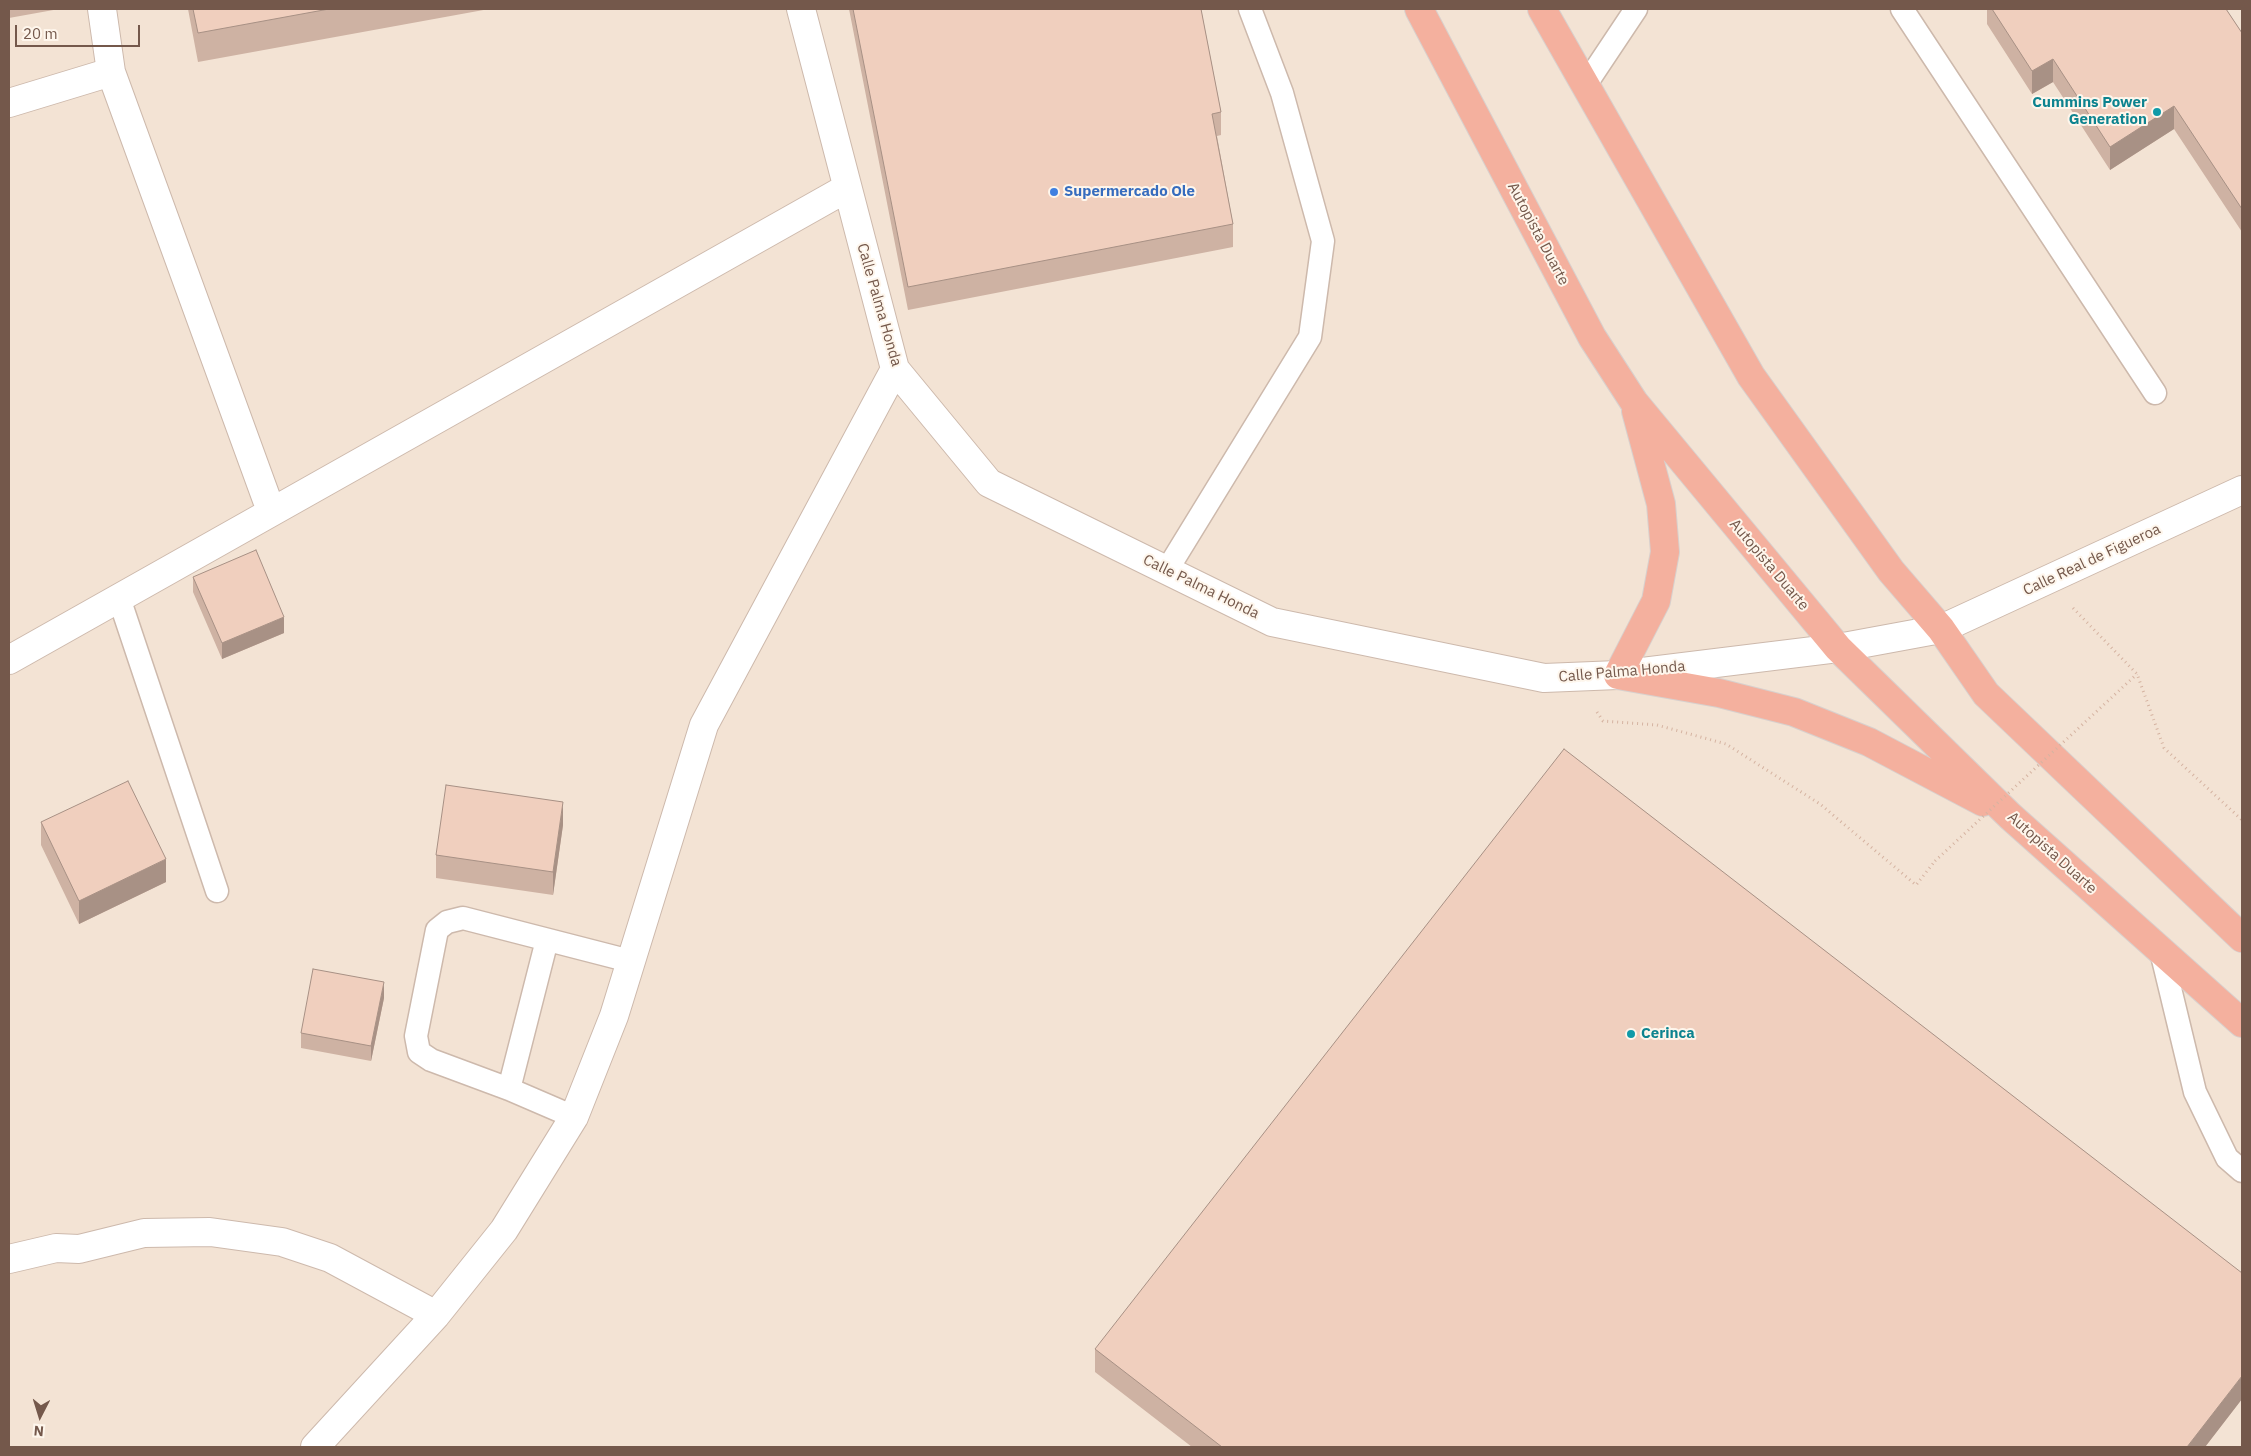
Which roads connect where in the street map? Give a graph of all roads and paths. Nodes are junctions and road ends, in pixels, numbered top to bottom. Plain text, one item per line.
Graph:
1 (102, 9) edge
2 (801, 9) edge
3 (1250, 9) edge
4 (1419, 9) edge
5 (1542, 9) edge
6 (1636, 9) edge
7 (1902, 9) edge
8 (111, 72) junction
9 (1586, 84) junction
10 (9, 103) edge
11 (847, 188) junction
12 (895, 369) junction
13 (2155, 393) dead end
14 (1634, 402) junction
15 (2242, 490) edge
16 (271, 511) junction
17 (1167, 570) junction
18 (2047, 581) junction
19 (119, 598) junction
20 (1941, 629) junction
21 (1838, 648) junction
22 (9, 660) edge
23 (2137, 674) junction
24 (1618, 675) junction
25 (1572, 677) junction
26 (2010, 816) junction
27 (2242, 820) edge
28 (217, 891) dead end
29 (2242, 938) edge
30 (547, 940) junction
31 (2161, 951) junction
32 (630, 961) junction
33 (2242, 1023) edge
34 (510, 1089) junction
35 (574, 1117) junction
36 (2242, 1171) edge
37 (9, 1259) edge
38 (436, 1315) junction
39 (315, 1447) edge

1 - 8 street
2 - 11 street, Calle Palma Honda
3 - 17 lane
4 - 14 highway, Autopista Duarte
5 - 9 highway
6 - 9 lane
7 - 13 lane
8 - 10 street
8 - 16 street
9 - 20 highway
11 - 12 street, Calle Palma Honda
11 - 16 street
12 - 17 street, Calle Palma Honda
12 - 32 street
14 - 21 highway, Autopista Duarte
14 - 24 highway
15 - 18 street, Calle Real de Figueroa
16 - 19 street
17 - 25 street, Calle Palma Honda
18 - 20 street, Calle Real de Figueroa
18 - 23 path
19 - 22 street
19 - 28 lane
20 - 21 street, Calle Palma Honda
20 - 29 highway
21 - 24 street, Calle Palma Honda
21 - 26 highway, Autopista Duarte
23 - 25 path, bridge
23 - 27 path
24 - 25 street, Calle Palma Honda
24 - 26 highway
26 - 31 highway, Autopista Duarte
30 - 32 lane
30 - 34 lane
30 - 34 lane
31 - 33 highway, Autopista Duarte
31 - 36 lane
32 - 35 street
34 - 35 lane
35 - 38 street
37 - 38 street
38 - 39 street

